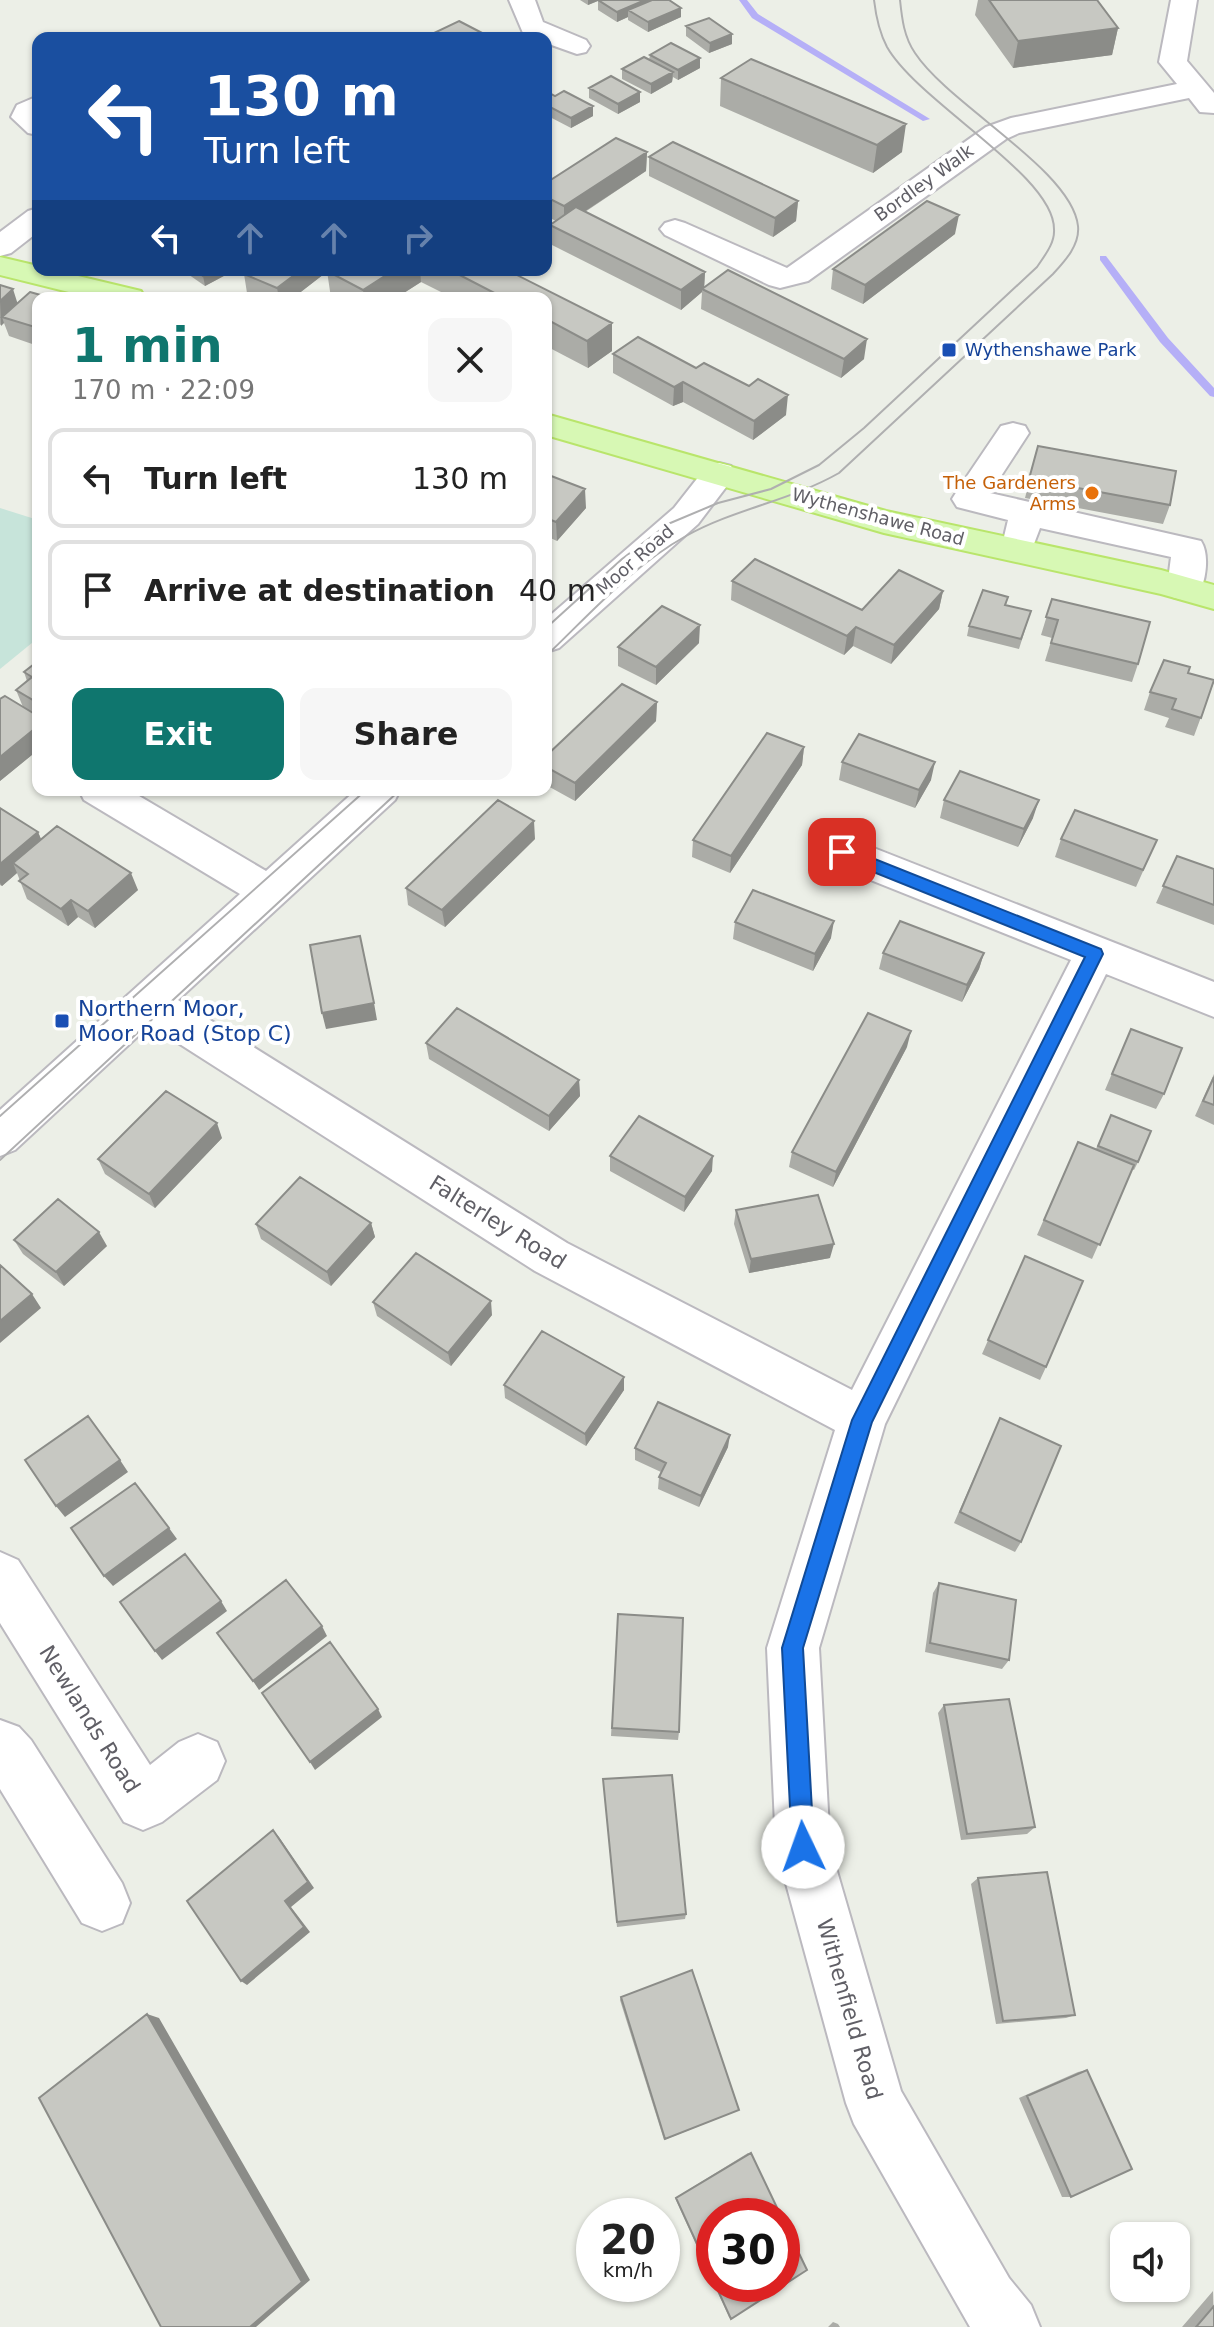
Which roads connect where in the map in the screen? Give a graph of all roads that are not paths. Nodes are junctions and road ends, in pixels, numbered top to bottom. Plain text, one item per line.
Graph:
1 (522, 0) edge
2 (1184, 1) edge
3 (1214, 7) edge
4 (544, 32) edge
5 (552, 35) edge
6 (577, 46) dead end
7 (1193, 89) junction
8 (32, 108) edge
9 (1214, 111) edge
10 (32, 122) edge
11 (32, 222) edge
12 (675, 229) dead end
13 (0, 247) edge
14 (0, 266) edge
15 (32, 274) edge
16 (41, 276) edge
17 (106, 292) edge
18 (552, 426) edge
19 (1013, 433) dead end
20 (719, 474) junction
21 (1027, 514) junction
22 (1018, 551) junction
23 (1200, 593) edge
24 (552, 634) edge
25 (108, 796) edge
26 (374, 796) edge
27 (842, 852) dead end
28 (269, 892) junction
29 (1095, 954) junction
30 (1214, 1000) edge
31 (147, 1002) junction
32 (0, 1137) edge
33 (862, 1420) junction
34 (0, 1577) edge
35 (0, 1746) edge
36 (198, 1761) dead end
37 (102, 1903) dead end
38 (1009, 2327) edge

1 - 4 street
2 - 3 street
2 - 7 street
5 - 6 street
7 - 9 street
7 - 12 street, Bordley Walk
8 - 10 street
11 - 13 street
14 - 15 main road
16 - 17 main road
18 - 20 main road, Wythenshawe Road
19 - 21 street
20 - 22 main road, Wythenshawe Road
20 - 24 street, Moor Road
21 - 22 street
21 - 23 street
22 - 23 main road, Wythenshawe Road
25 - 28 street
26 - 28 street
27 - 29 street
28 - 31 street
29 - 30 street
29 - 33 street, Withenfield Road
31 - 32 street
31 - 33 street, Falterley Road
33 - 38 street, Withenfield Road
34 - 36 street, Newlands Road
35 - 37 street

